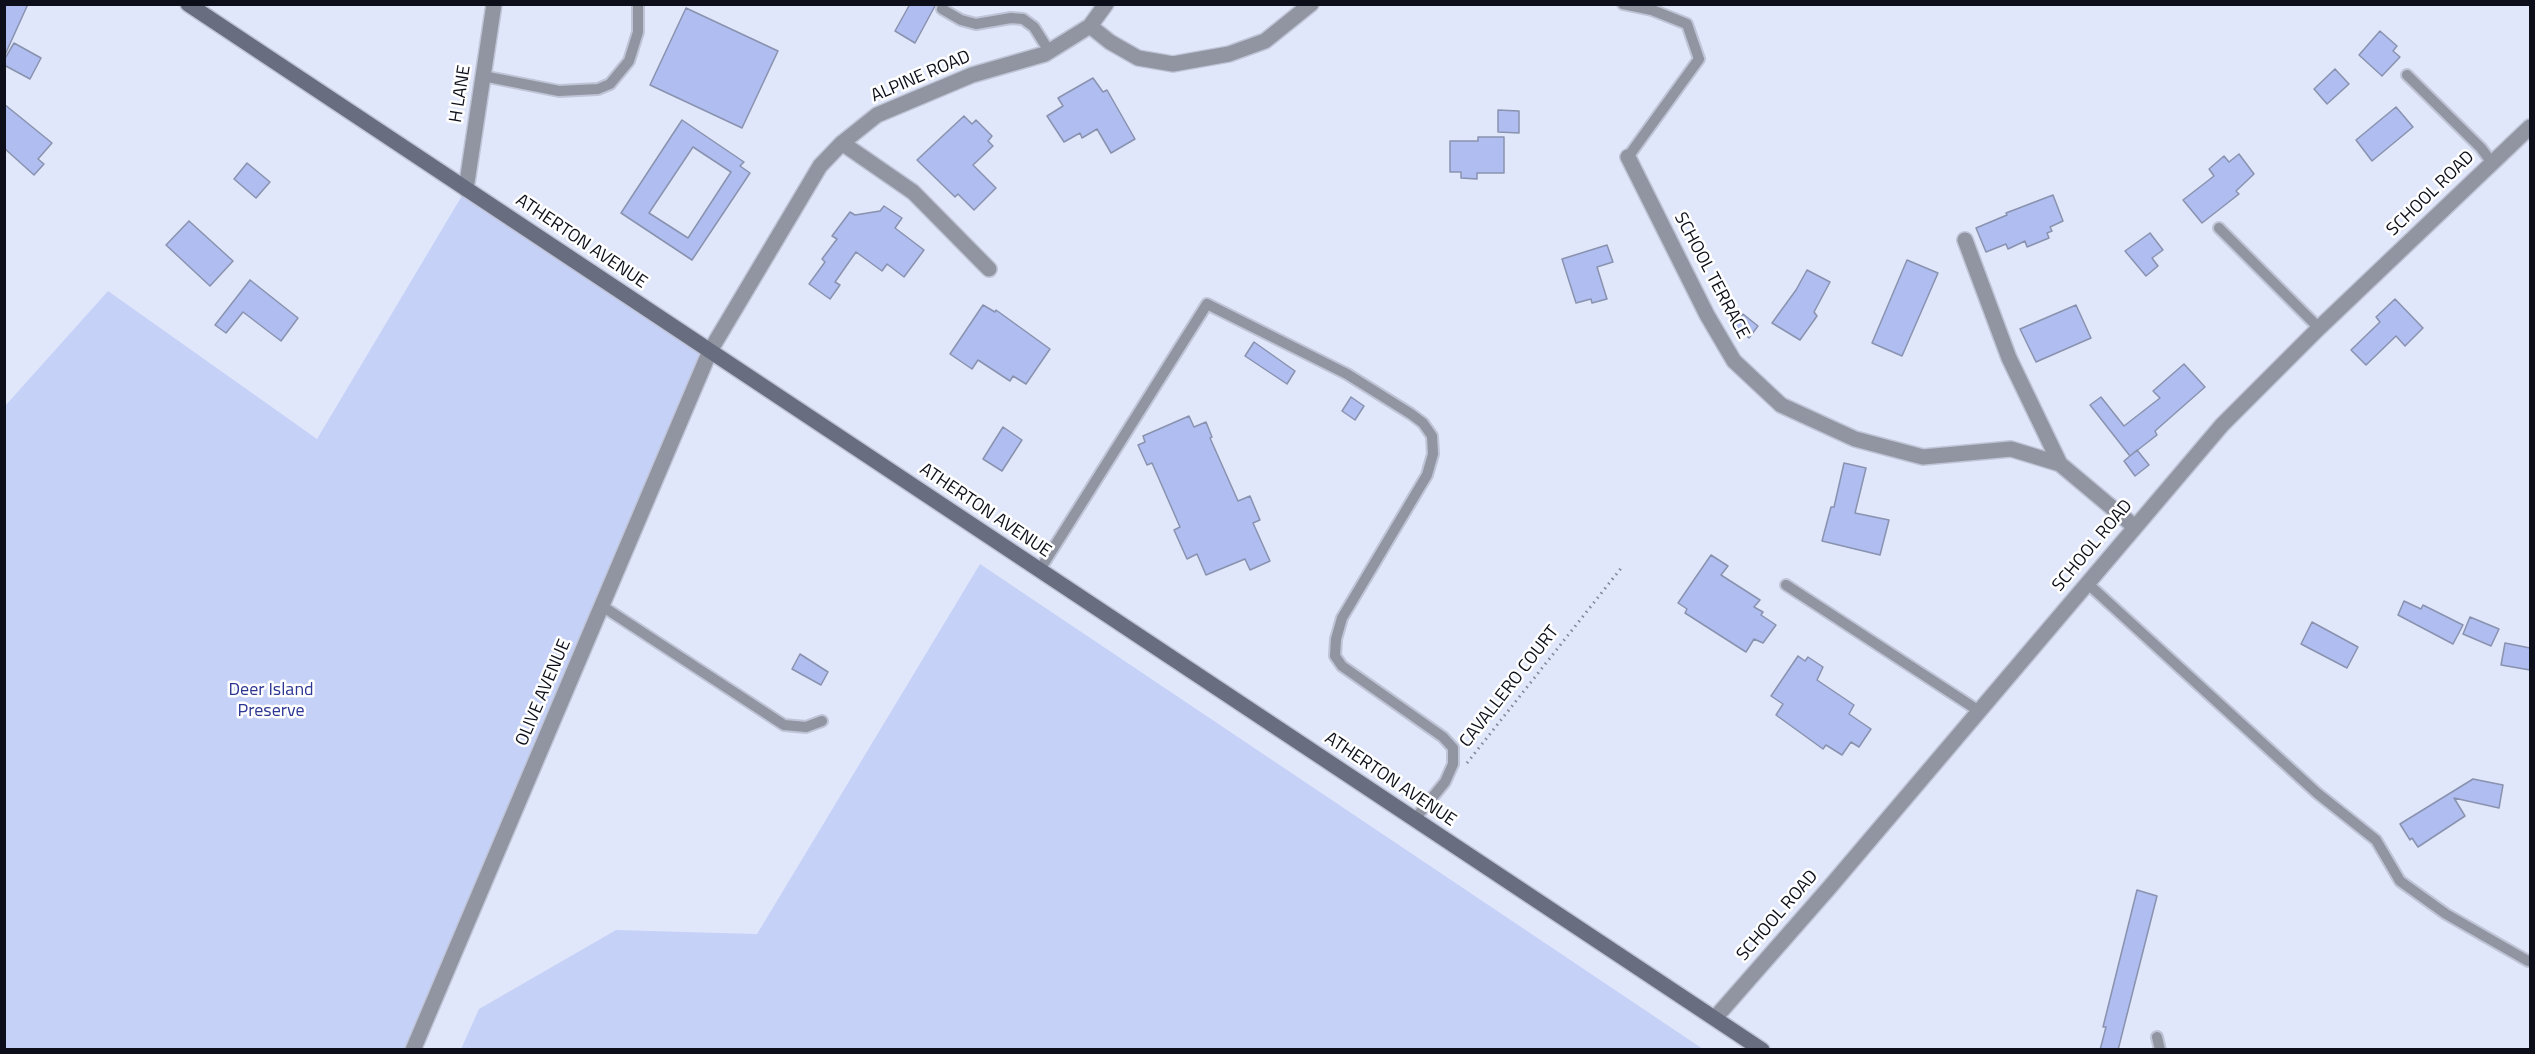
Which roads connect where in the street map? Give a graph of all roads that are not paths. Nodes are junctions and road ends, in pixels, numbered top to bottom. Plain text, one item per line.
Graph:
1 (188, 4) edge
2 (494, 4) edge
3 (638, 4) edge
4 (1106, 4) edge
5 (1311, 4) edge
6 (1623, 4) edge
7 (942, 9) dead end
8 (1090, 26) junction
9 (1049, 51) junction
10 (2408, 75) dead end
11 (483, 76) junction
12 (2530, 127) edge
13 (842, 142) junction
14 (1628, 157) joint
15 (2492, 163) junction
16 (466, 189) junction
17 (2218, 228) dead end
18 (1965, 240) dead end
19 (989, 269) dead end
20 (2319, 328) junction
21 (710, 351) junction
22 (2060, 464) junction
23 (2135, 527) junction
24 (1039, 571) junction
25 (2087, 584) junction
26 (1786, 585) dead end
27 (602, 606) junction
28 (1979, 711) junction
29 (822, 721) dead end
30 (1414, 820) junction
31 (2530, 960) edge
32 (1715, 1018) junction
33 (2157, 1037) dead end
34 (413, 1050) edge
35 (1762, 1050) edge
36 (2160, 1050) edge

1 - 16 main road, ATHERTON AVENUE
2 - 11 street, H LANE
3 - 11 lane
4 - 8 street, ALPINE ROAD
5 - 8 street
6 - 14 lane, SCHOOL TERRACE
7 - 9 lane
8 - 9 street, ALPINE ROAD
9 - 13 street, ALPINE ROAD
10 - 15 lane
11 - 16 street, H LANE
12 - 15 street, SCHOOL ROAD
13 - 19 street
13 - 21 street, ALPINE ROAD
14 - 22 street, SCHOOL TERRACE
15 - 20 street, SCHOOL ROAD
16 - 21 main road, ATHERTON AVENUE
17 - 20 lane
18 - 22 street, SCHOOL TERRACE
20 - 23 street, SCHOOL ROAD
21 - 24 main road, ATHERTON AVENUE
21 - 27 street, OLIVE AVENUE
22 - 23 street, SCHOOL TERRACE
23 - 25 street, SCHOOL ROAD
24 - 30 main road, ATHERTON AVENUE
24 - 30 lane
25 - 28 street, SCHOOL ROAD
25 - 31 lane
26 - 28 lane
27 - 29 lane
27 - 34 street, OLIVE AVENUE
28 - 32 street, SCHOOL ROAD
30 - 32 main road, ATHERTON AVENUE
32 - 35 main road, ATHERTON AVENUE
33 - 36 lane

